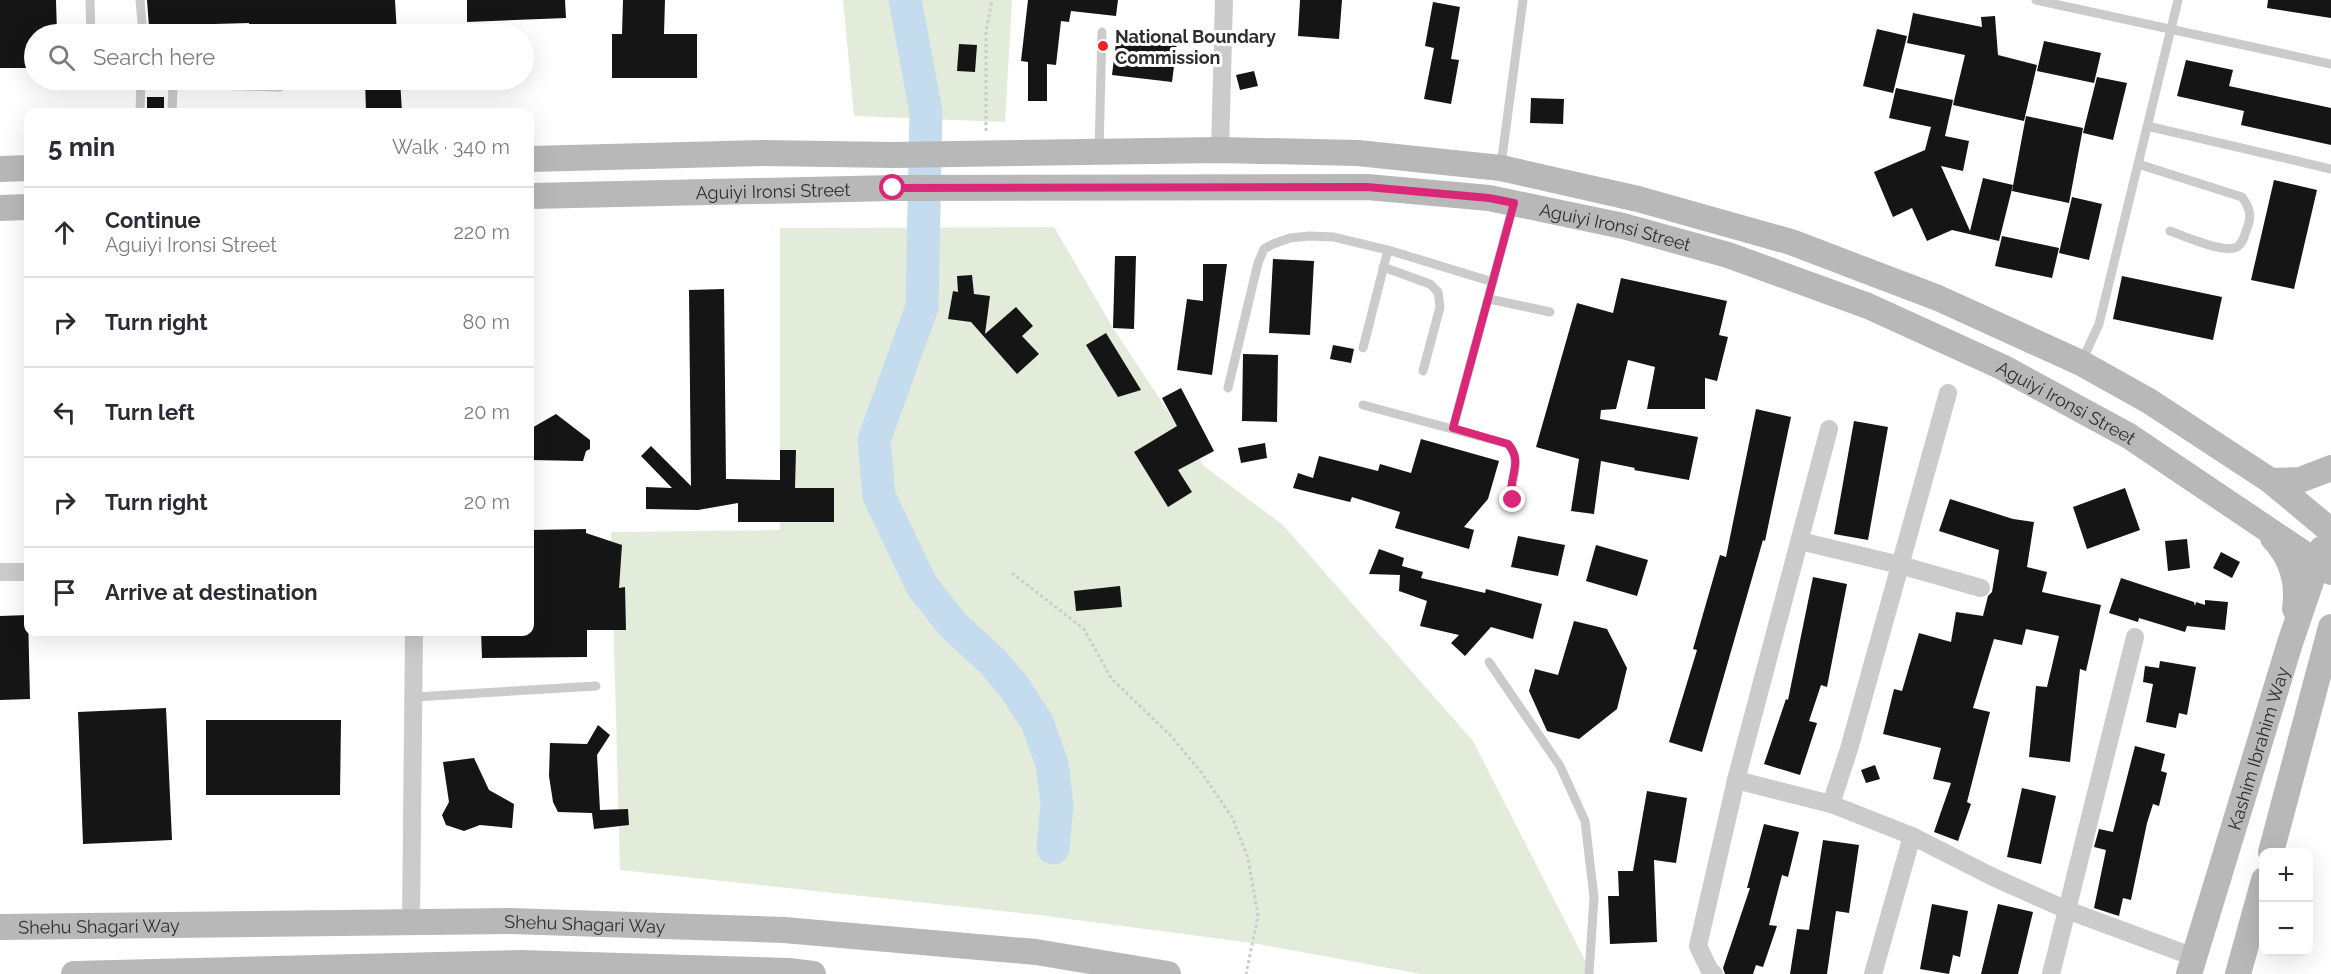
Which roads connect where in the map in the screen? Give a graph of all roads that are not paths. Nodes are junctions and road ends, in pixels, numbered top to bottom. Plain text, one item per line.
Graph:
1 (90, 0) edge
2 (140, 0) edge
3 (1224, 0) edge
4 (1522, 0) edge
5 (2036, 0) edge
6 (2178, 0) edge
7 (2059, 2) edge
8 (91, 24) edge
9 (142, 24) edge
10 (2171, 29) junction
11 (1102, 32) dead end
12 (2331, 64) edge
13 (141, 90) edge
14 (173, 90) edge
15 (140, 108) edge
16 (172, 108) edge
17 (2147, 126) junction
18 (1220, 150) junction
19 (1100, 152) junction
20 (534, 159) edge
21 (2138, 164) junction
22 (24, 168) edge
23 (1501, 168) junction
24 (0, 169) edge
25 (2331, 169) edge
26 (534, 196) edge
27 (1514, 203) junction
28 (24, 207) edge
29 (0, 208) edge
30 (2170, 231) dead end
31 (1388, 250) junction
32 (1383, 267) junction
33 (1493, 282) junction
34 (1489, 299) junction
35 (1550, 312) dead end
36 (1363, 348) dead end
37 (2081, 363) junction
38 (1423, 371) dead end
39 (1228, 388) dead end
40 (1948, 393) dead end
41 (1363, 405) dead end
42 (1453, 428) junction
43 (1829, 429) dead end
44 (2331, 468) edge
45 (2271, 481) junction
46 (1518, 504) dead end
47 (2249, 515) junction
48 (2331, 529) edge
49 (1800, 541) junction
50 (1899, 565) junction
51 (2324, 567) edge
52 (0, 572) edge
53 (24, 572) edge
54 (1981, 588) dead end
55 (2331, 627) edge
56 (414, 636) edge
57 (2135, 637) dead end
58 (2290, 643) junction
59 (2331, 659) edge
60 (1489, 662) dead end
61 (597, 686) dead end
62 (2314, 686) junction
63 (415, 697) junction
64 (1736, 780) junction
65 (1831, 804) junction
66 (1912, 836) junction
67 (2272, 848) edge
68 (2259, 898) edge
69 (2067, 910) junction
70 (411, 921) junction
71 (0, 927) edge
72 (2192, 965) edge
73 (74, 974) edge
74 (813, 974) edge
75 (1168, 974) edge
76 (1589, 974) edge
77 (1714, 974) edge
78 (1873, 974) edge
79 (2050, 974) edge
80 (2238, 974) edge

1 - 8 lane
2 - 9 lane
3 - 18 street
4 - 23 lane
5 - 7 lane
6 - 10 lane
7 - 10 lane
10 - 12 lane
10 - 17 lane
11 - 19 lane
13 - 15 lane
14 - 16 lane
17 - 21 lane
17 - 25 lane
18 - 19 main road, Aguiyi Ironsi Street
18 - 23 main road, Aguiyi Ironsi Street
19 - 20 main road, Aguiyi Ironsi Street
21 - 30 lane
21 - 37 lane
22 - 24 main road
23 - 37 main road, Aguiyi Ironsi Street
26 - 27 main road, Aguiyi Ironsi Street
27 - 33 lane
27 - 47 main road, Aguiyi Ironsi Street
28 - 29 main road
31 - 32 lane
31 - 33 lane
31 - 39 lane
32 - 36 lane
32 - 38 lane
33 - 34 lane
34 - 35 lane
34 - 42 lane
37 - 45 main road, Aguiyi Ironsi Street
40 - 50 street
41 - 42 lane
42 - 46 lane
43 - 49 street
44 - 45 main road
45 - 48 main road, Aguiyi Ironsi Street
47 - 51 main road, Aguiyi Ironsi Street
47 - 58 main road
48 - 51 main road, Kashim Ibrahim Way
49 - 50 street
49 - 64 street
50 - 54 street
50 - 65 street
51 - 58 main road, Kashim Ibrahim Way
52 - 53 street
55 - 62 main road, Kashim Ibrahim Way
56 - 63 street
57 - 69 street
58 - 72 main road, Kashim Ibrahim Way
59 - 62 main road
60 - 76 lane
61 - 63 lane
62 - 67 main road, Kashim Ibrahim Way
63 - 70 street
64 - 65 street
64 - 77 street
65 - 66 street
66 - 69 street
66 - 78 street
68 - 80 main road
69 - 72 street
69 - 79 street
70 - 71 main road, Shehu Shagari Way
70 - 75 main road, Shehu Shagari Way
73 - 74 main road

